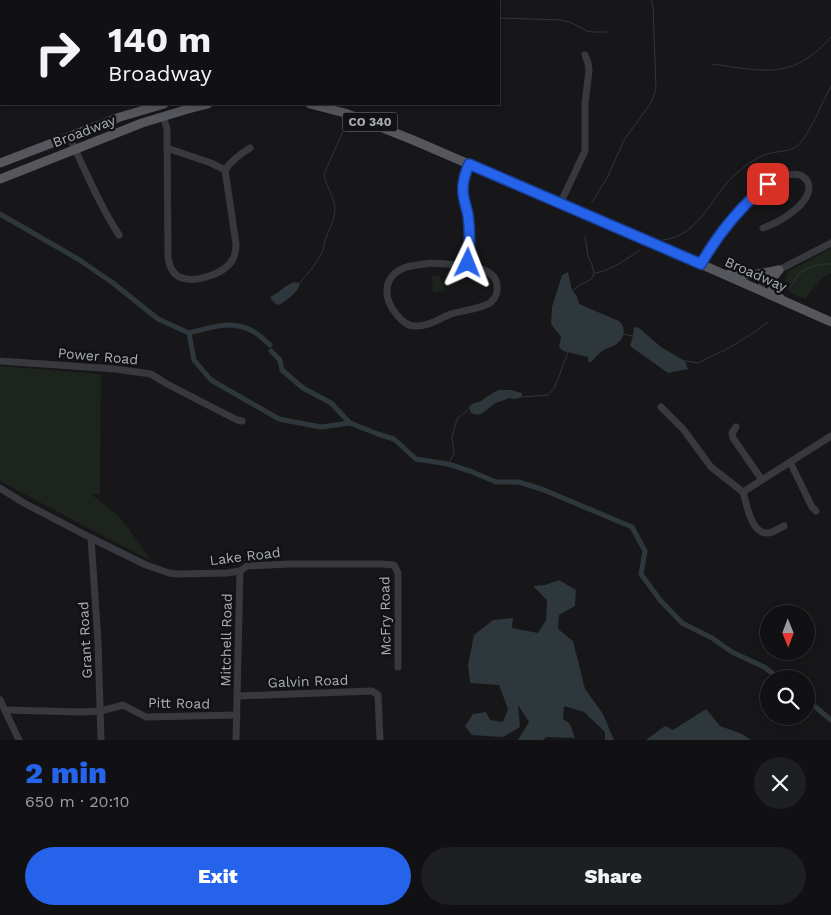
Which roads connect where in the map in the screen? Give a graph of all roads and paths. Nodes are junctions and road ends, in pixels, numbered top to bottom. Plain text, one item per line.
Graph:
1 (585, 55) dead end
2 (161, 105) edge
3 (204, 105) edge
4 (314, 105) edge
5 (163, 116) junction
6 (113, 119) junction
7 (70, 136) junction
8 (167, 148) junction
9 (250, 148) dead end
10 (76, 149) junction
11 (0, 164) edge
12 (469, 164) junction
13 (225, 170) junction
14 (0, 179) edge
15 (560, 204) junction
16 (763, 228) dead end
17 (119, 235) dead end
18 (831, 243) edge
19 (701, 264) junction
20 (468, 266) junction
21 (712, 268) junction
22 (779, 270) junction
23 (759, 290) junction
24 (786, 302) junction
25 (831, 322) edge
26 (0, 361) edge
27 (661, 407) dead end
28 (242, 421) dead end
29 (736, 427) dead end
30 (831, 436) edge
31 (790, 462) junction
32 (762, 480) junction
33 (0, 488) edge
34 (743, 492) junction
35 (816, 512) dead end
36 (784, 526) dead end
37 (91, 538) junction
38 (394, 565) joint
39 (240, 571) junction
40 (398, 667) dead end
41 (238, 696) junction
42 (0, 700) edge
43 (5, 710) junction
44 (101, 711) junction
45 (237, 716) junction
46 (19, 740) edge
47 (101, 740) edge
48 (236, 740) edge
49 (380, 740) edge

1 - 15 street
2 - 6 main road, Broadway
3 - 5 main road, Broadway
4 - 12 main road, Broadway / CO 340
5 - 6 main road
5 - 8 street
5 - 10 main road, Broadway
6 - 7 main road, Broadway
7 - 10 street
7 - 11 main road, Broadway
8 - 13 street
8 - 13 street
9 - 13 street
10 - 14 main road, Broadway
10 - 17 street
12 - 15 main road, Broadway / CO 340
12 - 20 street
15 - 19 main road, Broadway / CO 340
16 - 19 street
18 - 22 street
19 - 21 main road, Broadway / CO 340
20 - 20 street
21 - 22 main road
21 - 23 main road, Broadway / CO 340
22 - 23 street
22 - 24 main road
23 - 24 main road, Broadway / CO 340
24 - 25 main road, Broadway / CO 340
26 - 28 street, Power Road
27 - 34 street
29 - 32 street
30 - 31 street
31 - 32 street
31 - 35 street
32 - 34 street
33 - 37 street, Lake Road
34 - 36 street
37 - 39 street, Lake Road
37 - 44 street, Grant Road
38 - 39 street, Lake Road
38 - 40 street, McFry Road
39 - 41 street, Mitchell Road
41 - 45 street, Mitchell Road
41 - 49 street, Galvin Road
42 - 43 street
43 - 44 street, Pitt Road
43 - 46 street
44 - 45 street, Pitt Road
44 - 47 street, Grant Road
45 - 48 street, Mitchell Road

